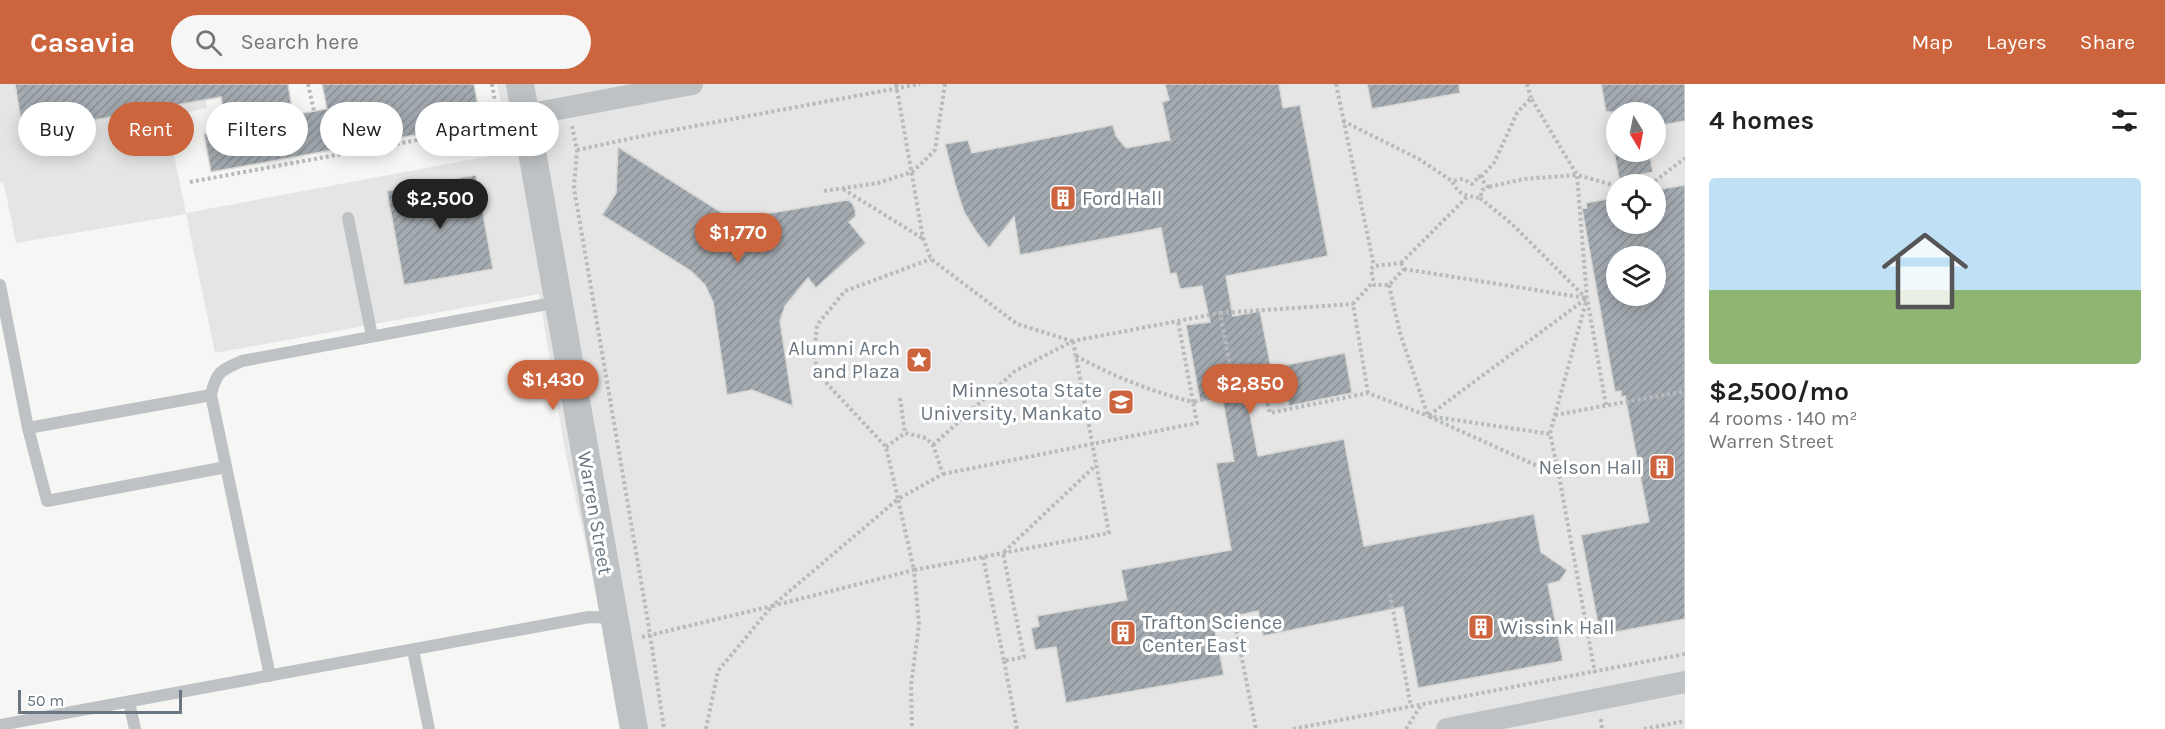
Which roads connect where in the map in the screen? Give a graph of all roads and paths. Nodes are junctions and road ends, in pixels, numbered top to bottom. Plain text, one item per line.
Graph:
1 (308, 84) edge
2 (492, 84) edge
3 (520, 84) edge
4 (692, 84) edge
5 (920, 84) edge
6 (945, 84) edge
7 (1335, 84) edge
8 (1527, 84) edge
9 (897, 86) edge
10 (1531, 98) junction
11 (496, 102) edge
12 (523, 102) edge
13 (568, 107) junction
14 (559, 109) edge
15 (314, 111) dead end
16 (1343, 121) junction
17 (415, 139) edge
18 (577, 150) junction
19 (533, 156) edge
20 (1685, 158) edge
21 (912, 172) junction
22 (1664, 174) edge
23 (1577, 175) junction
24 (1481, 177) junction
25 (1452, 181) junction
26 (190, 182) dead end
27 (1606, 183) edge
28 (1488, 187) junction
29 (843, 189) junction
30 (824, 191) dead end
31 (1468, 196) junction
32 (1480, 198) junction
33 (348, 218) dead end
34 (923, 238) junction
35 (931, 259) junction
36 (1401, 263) junction
37 (1374, 266) junction
38 (1404, 269) junction
39 (1373, 282) junction
40 (0, 285) edge
41 (1389, 285) junction
42 (1587, 298) junction
43 (558, 302) junction
44 (1353, 304) junction
45 (1220, 313) junction
46 (1178, 321) junction
47 (372, 336) junction
48 (1073, 342) junction
49 (1076, 356) junction
50 (1685, 391) edge
51 (1235, 392) junction
52 (1368, 393) junction
53 (212, 395) junction
54 (900, 398) dead end
55 (1193, 402) junction
56 (1606, 405) junction
57 (1555, 415) junction
58 (1428, 416) junction
59 (28, 428) junction
60 (904, 433) junction
61 (1550, 434) junction
62 (1093, 443) junction
63 (933, 446) junction
64 (886, 447) junction
65 (1097, 464) junction
66 (226, 467) junction
67 (943, 474) junction
68 (1559, 476) junction
69 (898, 499) junction
70 (1003, 553) junction
71 (983, 557) junction
72 (914, 570) junction
73 (1390, 594) dead end
74 (772, 606) junction
75 (1234, 619) dead end
76 (616, 631) junction
77 (650, 634) junction
78 (413, 650) junction
79 (1685, 654) edge
80 (1004, 661) junction
81 (1595, 671) junction
82 (270, 676) junction
83 (1685, 682) edge
84 (1599, 699) junction
85 (129, 702) junction
86 (1421, 705) junction
87 (1411, 707) junction
88 (1685, 721) edge
89 (0, 725) edge
90 (135, 729) edge
91 (429, 729) edge
92 (634, 729) edge
93 (664, 729) edge
94 (706, 729) edge
95 (912, 729) edge
96 (1017, 729) edge
97 (1256, 729) edge
98 (1293, 729) edge
99 (1406, 729) edge
100 (1447, 729) edge
101 (1602, 729) edge
102 (1644, 729) edge

1 - 15 path
2 - 11 path
3 - 12 street, Warren Street
4 - 13 street
5 - 9 path
6 - 21 path
7 - 16 path
8 - 10 path
9 - 18 path
9 - 21 path
10 - 23 path
10 - 24 path
13 - 14 street
13 - 18 path
16 - 25 path
16 - 37 path
17 - 26 path
18 - 77 path
19 - 43 street, Warren Street
20 - 22 path
21 - 29 path
21 - 34 path
23 - 27 path
23 - 28 path
23 - 42 path
24 - 25 path
24 - 28 path
25 - 31 path
28 - 32 path
29 - 30 path
29 - 34 path
31 - 32 path
31 - 36 path
32 - 42 path
33 - 47 lane
34 - 35 path
35 - 48 path
35 - 64 path
36 - 37 path
36 - 38 path
37 - 39 path
38 - 41 path
38 - 42 path
39 - 41 path
39 - 44 path
40 - 59 lane
41 - 58 path
42 - 56 path
42 - 57 path
42 - 58 path
43 - 47 lane
43 - 76 street, Warren Street
44 - 45 path
44 - 52 path
45 - 46 path
45 - 51 path
46 - 48 path
46 - 55 path
47 - 53 lane
48 - 49 path
48 - 63 path
49 - 55 path
49 - 62 path
50 - 56 path
51 - 52 path
51 - 55 path
52 - 58 path
53 - 59 lane
53 - 66 lane
54 - 60 path
55 - 62 path
56 - 57 path
57 - 61 path
58 - 61 path
58 - 68 path
59 - 66 lane
60 - 63 path
60 - 64 path
61 - 68 path
62 - 65 path
62 - 67 path
63 - 67 path
64 - 69 path
65 - 70 path
65 - 70 path
66 - 82 lane
67 - 69 path
68 - 81 path
69 - 72 path
69 - 74 path
70 - 71 path
70 - 80 path
71 - 72 path
71 - 80 path
72 - 74 path
72 - 95 path
73 - 87 path
74 - 77 path
74 - 94 path
75 - 97 path
76 - 77 path
76 - 78 lane
76 - 92 street, Warren Street
77 - 93 path
78 - 82 lane
78 - 91 lane
79 - 81 path
80 - 96 path
81 - 84 path
81 - 86 path
82 - 85 lane
83 - 84 street
84 - 100 street
84 - 101 path
85 - 89 lane
85 - 90 lane
86 - 87 path
86 - 99 path
87 - 98 path
88 - 102 path

